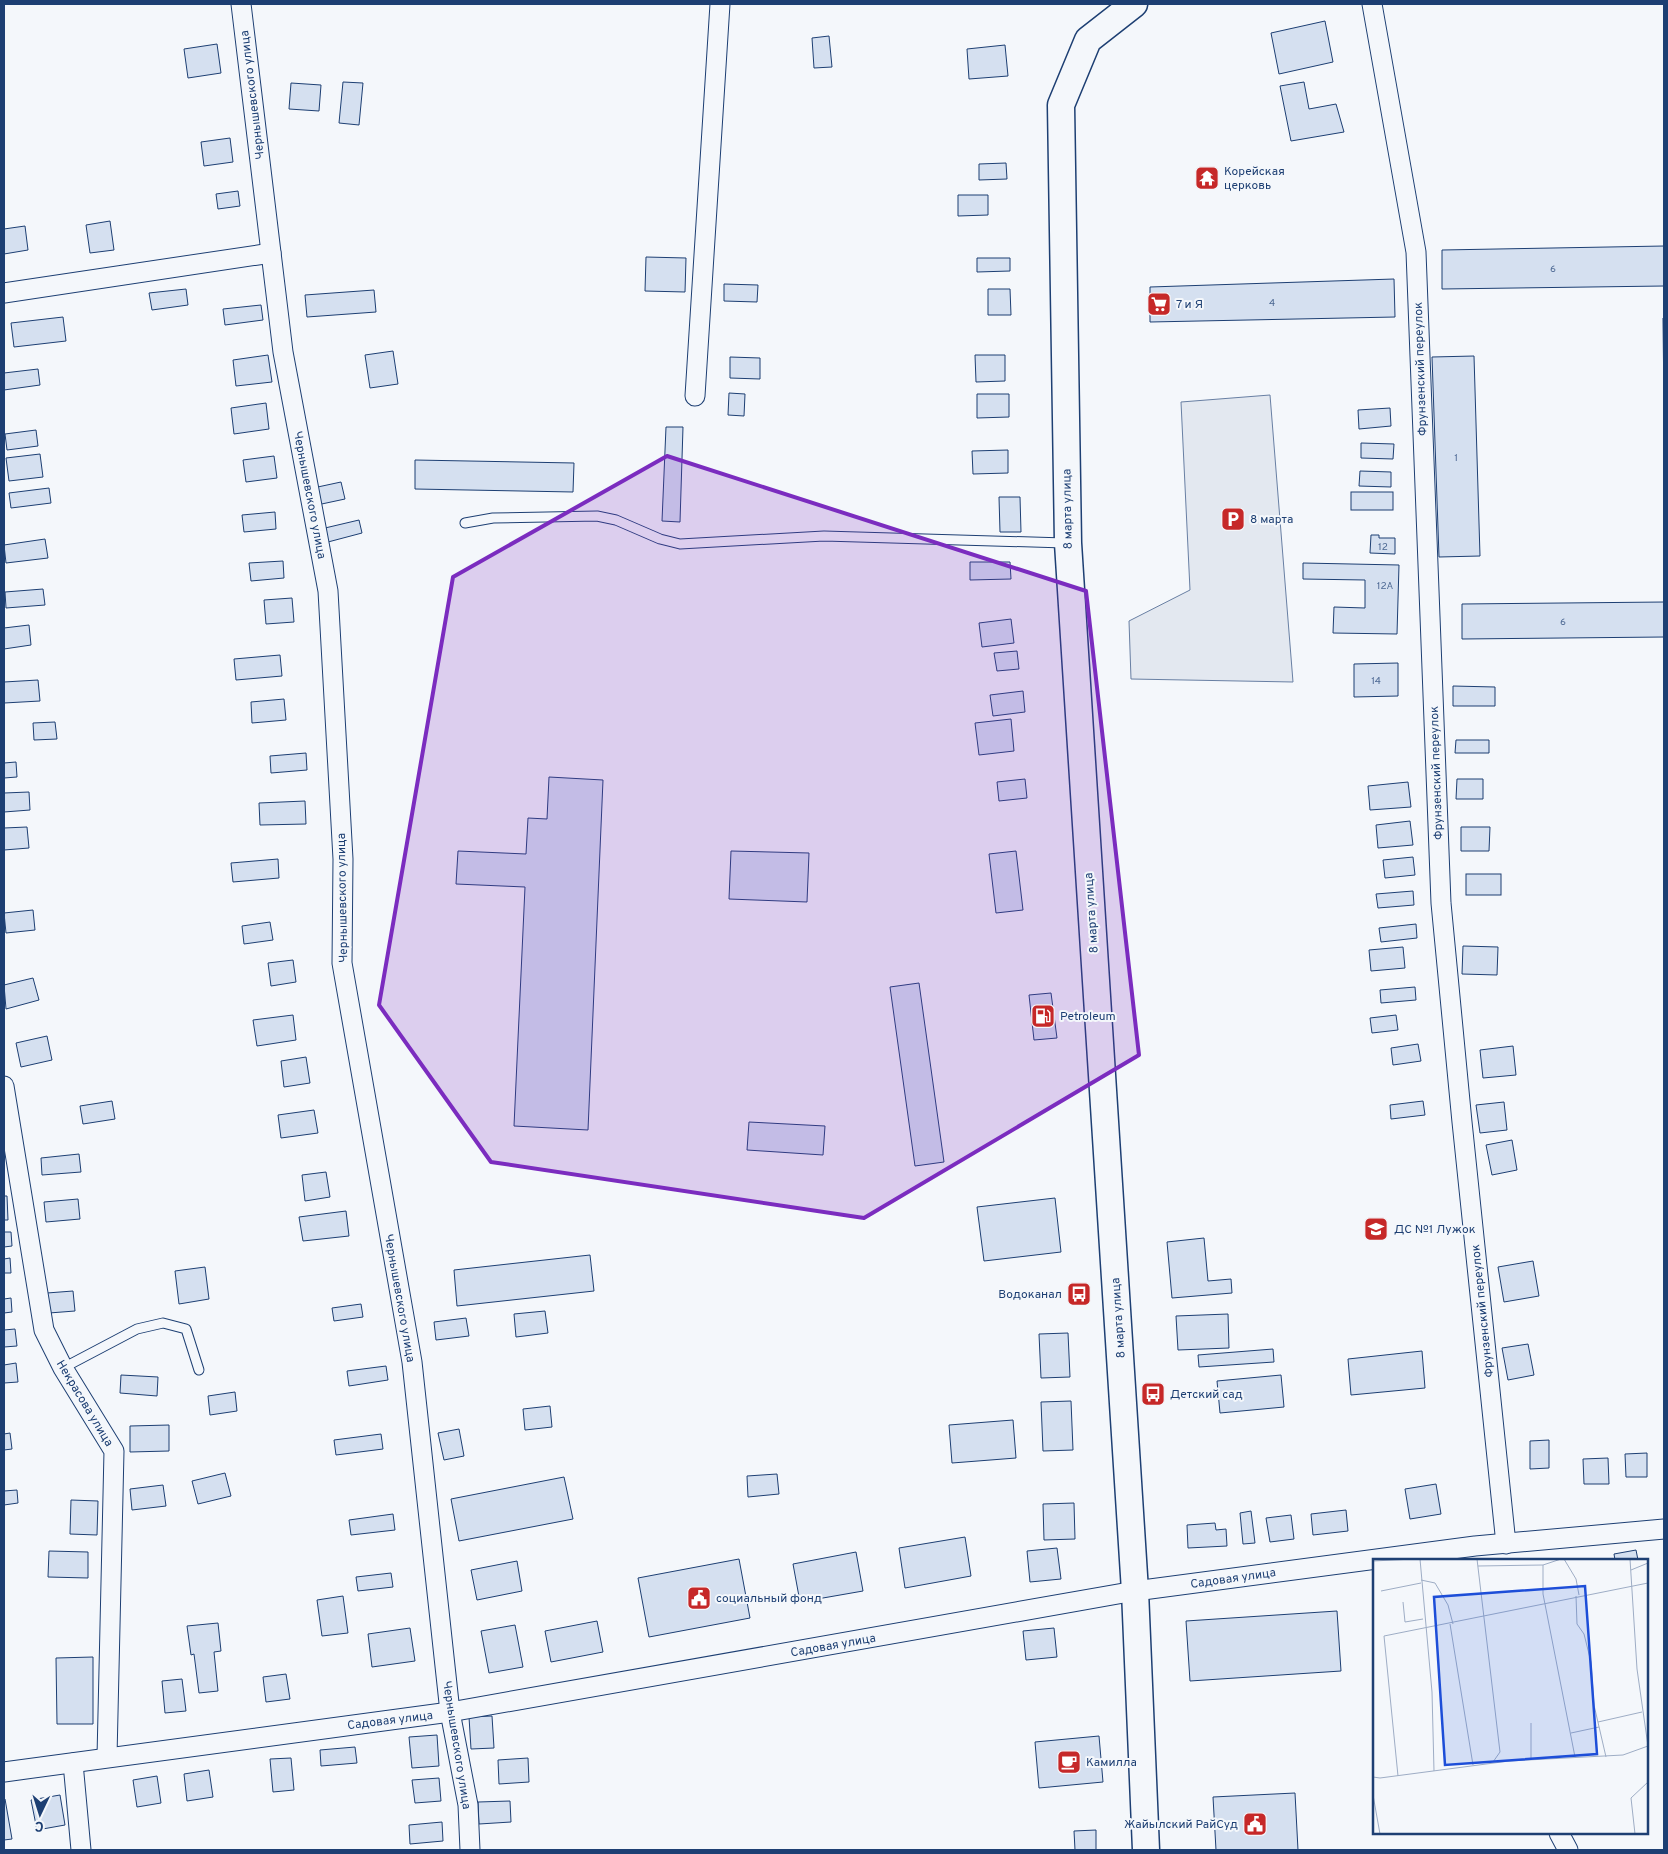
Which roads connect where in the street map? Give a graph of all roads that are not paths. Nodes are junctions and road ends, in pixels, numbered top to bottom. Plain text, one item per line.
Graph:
1 (241, 4) edge
2 (720, 4) edge
3 (1134, 4) edge
4 (1372, 4) edge
5 (271, 253) junction
6 (4, 293) edge
7 (695, 396) dead end
8 (465, 523) dead end
9 (1068, 543) junction
10 (4, 1086) edge
11 (63, 1368) junction
12 (199, 1370) dead end
13 (1664, 1529) edge
14 (1506, 1544) junction
15 (1476, 1553) edge
16 (1422, 1559) edge
17 (1373, 1564) edge
18 (1135, 1591) junction
19 (450, 1712) junction
20 (107, 1757) junction
21 (73, 1762) junction
22 (4, 1772) edge
23 (1559, 1834) edge
24 (81, 1850) edge
25 (470, 1850) edge
26 (1146, 1850) edge
27 (1568, 1850) edge

1 - 5 street, Чернышевского улица
2 - 7 street
3 - 9 street, 8 марта улица
4 - 14 street, Фрунзенский переулок
5 - 6 street
5 - 19 street, Чернышевского улица
8 - 9 lane
9 - 18 street, 8 марта улица
10 - 11 street, Некрасова улица
11 - 12 lane
11 - 20 street, Некрасова улица
13 - 14 street, Садовая улица
14 - 15 street, Садовая улица
15 - 16 street, Садовая улица
17 - 18 street, Садовая улица
18 - 19 street, Садовая улица
18 - 26 street, 8 марта улица
19 - 20 street, Садовая улица
19 - 25 street, Чернышевского улица
20 - 21 street, Садовая улица
21 - 22 street, Садовая улица
21 - 24 street
23 - 27 street

